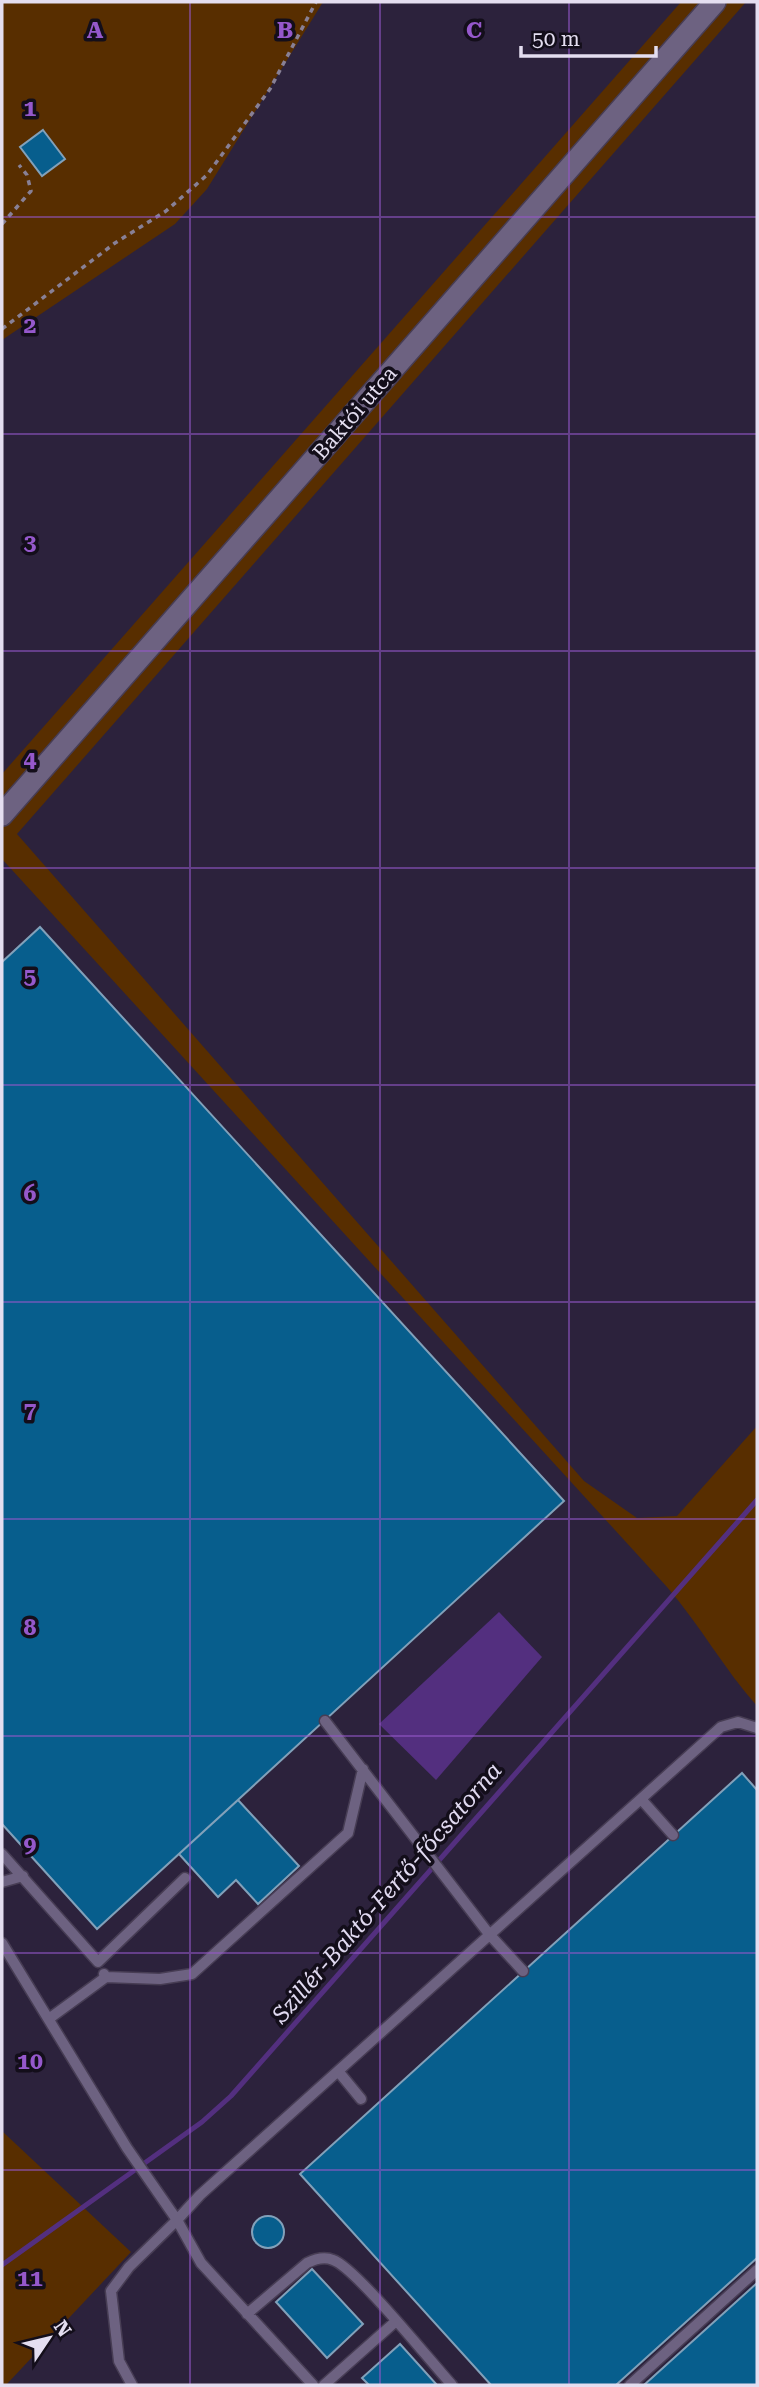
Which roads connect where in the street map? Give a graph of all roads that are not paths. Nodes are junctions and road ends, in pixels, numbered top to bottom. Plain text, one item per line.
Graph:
1 (712, 6) edge
2 (2, 815) edge
3 (325, 1721) dead end
4 (757, 1728) edge
5 (363, 1769) junction
6 (641, 1799) junction
7 (673, 1835) dead end
8 (2, 1854) edge
9 (23, 1876) junction
10 (185, 1878) dead end
11 (2, 1882) edge
12 (489, 1934) junction
13 (2, 1943) edge
14 (98, 1962) junction
15 (523, 1971) dead end
16 (106, 1977) junction
17 (50, 2018) junction
18 (338, 2071) junction
19 (361, 2099) dead end
20 (177, 2220) junction
21 (757, 2270) edge
22 (247, 2314) junction
23 (395, 2322) junction
24 (132, 2385) edge
25 (313, 2385) edge
26 (324, 2385) edge
27 (452, 2385) edge
28 (630, 2385) edge

1 - 2 street, Baktói utca
3 - 5 lane
4 - 6 lane
5 - 12 lane
5 - 16 lane
6 - 7 lane
6 - 12 lane
8 - 9 lane
9 - 11 lane
9 - 14 lane
10 - 14 lane
12 - 15 lane
12 - 18 lane
13 - 17 lane
14 - 16 lane
16 - 17 lane
17 - 20 lane
18 - 19 lane
18 - 20 lane
20 - 22 lane
20 - 24 lane
21 - 28 lane
22 - 23 lane
22 - 25 lane
23 - 26 lane
23 - 27 lane

